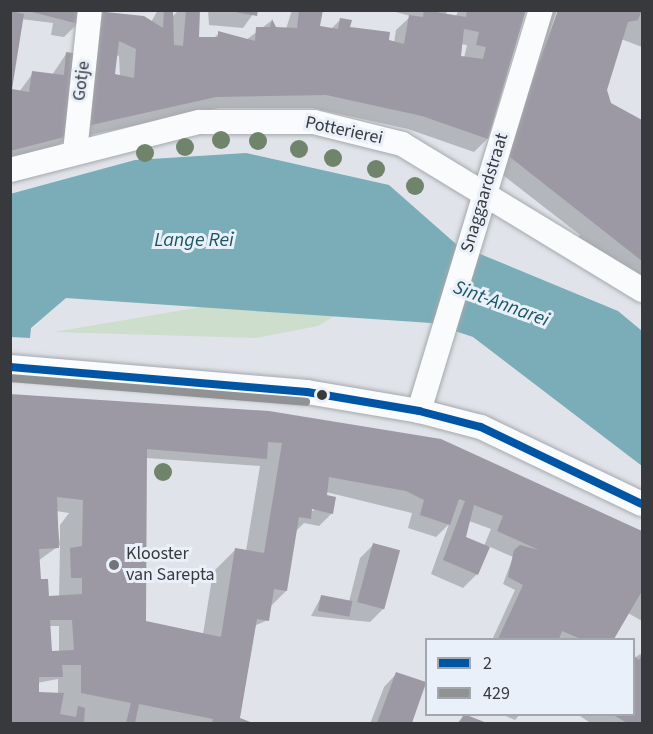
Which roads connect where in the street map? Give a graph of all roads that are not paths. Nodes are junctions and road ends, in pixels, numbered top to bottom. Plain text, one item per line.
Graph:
1 (90, 10) edge
2 (541, 10) edge
3 (75, 152) junction
4 (10, 170) edge
5 (484, 196) junction
6 (642, 290) edge
7 (10, 367) edge
8 (419, 411) junction
9 (642, 504) edge

1 - 3 street, Gotje
2 - 5 street, Snaggaardstraat
3 - 4 street, Potterierei
3 - 5 street, Potterierei
5 - 6 street, Potterierei
5 - 8 street, Snaggaardstraat
7 - 8 street
8 - 9 street

